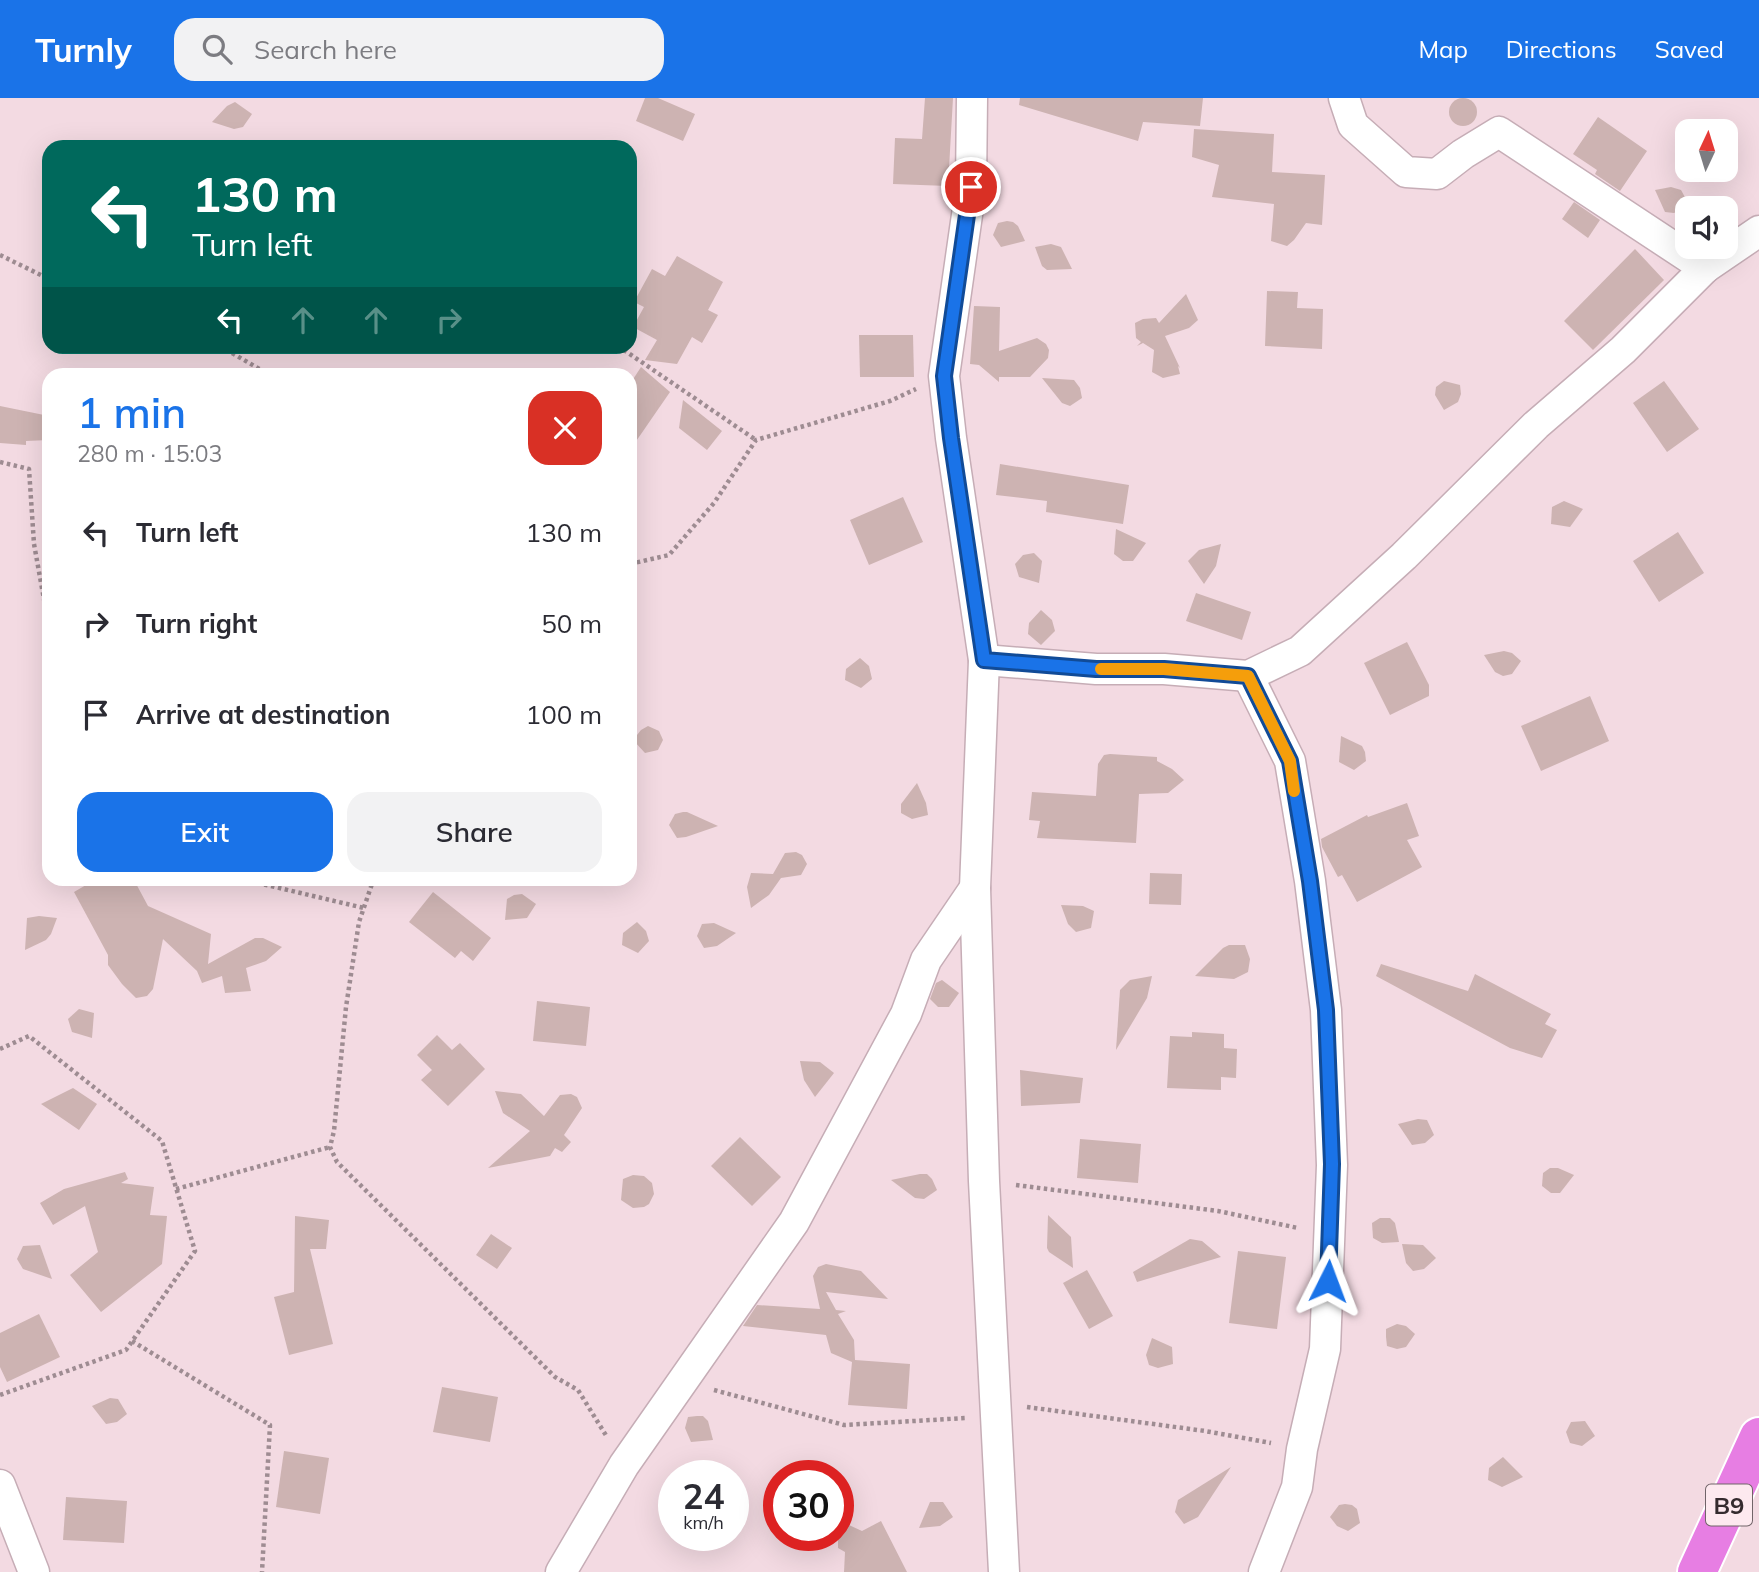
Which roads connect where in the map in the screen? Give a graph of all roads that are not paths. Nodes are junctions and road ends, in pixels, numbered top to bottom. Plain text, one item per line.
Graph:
1 (972, 98) edge
2 (1344, 98) edge
3 (1759, 231) edge
4 (1705, 268) junction
5 (984, 660) junction
6 (1248, 676) junction
7 (975, 888) junction
8 (1759, 1437) edge
9 (0, 1485) edge
10 (34, 1572) edge
11 (561, 1572) edge
12 (1004, 1572) edge
13 (1264, 1572) edge
14 (1697, 1572) edge

1 - 5 street
2 - 4 street
3 - 4 street
4 - 6 street
5 - 6 street
5 - 7 street
6 - 13 street
7 - 11 street
7 - 12 street
8 - 14 highway, B9
9 - 10 street

